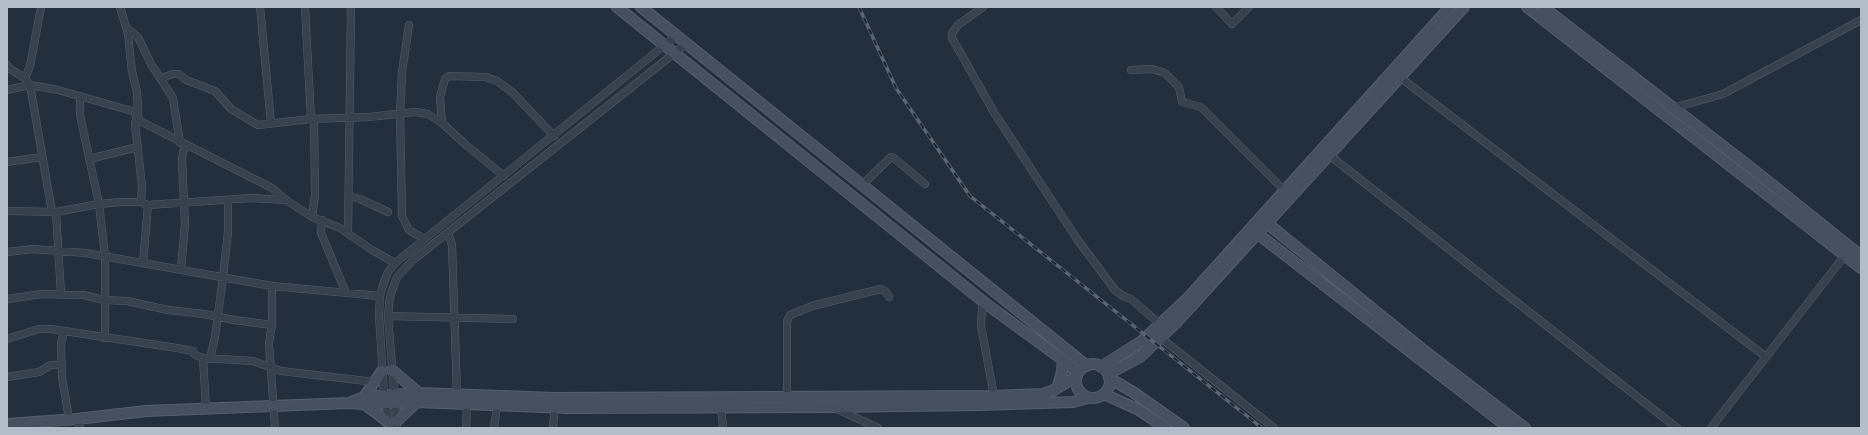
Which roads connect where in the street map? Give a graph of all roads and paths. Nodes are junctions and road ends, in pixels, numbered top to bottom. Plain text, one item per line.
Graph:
1 (41, 7) edge
2 (120, 7) edge
3 (260, 7) edge
4 (305, 7) edge
5 (351, 7) edge
6 (616, 7) edge
7 (641, 7) edge
8 (983, 7) edge
9 (1216, 7) edge
10 (1249, 7) edge
11 (1450, 7) edge
12 (1464, 7) edge
13 (1527, 7) edge
14 (1543, 7) edge
15 (1861, 20) edge
16 (409, 25) dead end
17 (127, 28) junction
18 (676, 36) junction
19 (686, 44) junction
20 (665, 46) junction
21 (675, 54) junction
22 (7, 65) edge
23 (1131, 70) dead end
24 (25, 78) junction
25 (161, 78) junction
26 (1401, 78) junction
27 (30, 85) junction
28 (7, 90) edge
29 (80, 96) junction
30 (1673, 108) junction
31 (400, 114) junction
32 (137, 115) junction
33 (350, 118) junction
34 (312, 119) junction
35 (271, 123) junction
36 (442, 123) junction
37 (554, 136) junction
38 (183, 144) junction
39 (138, 147) junction
40 (1330, 155) junction
41 (42, 157) junction
42 (89, 159) junction
43 (7, 162) edge
44 (504, 176) junction
45 (925, 184) dead end
46 (862, 185) junction
47 (1284, 190) junction
48 (349, 196) junction
49 (228, 200) junction
50 (286, 200) junction
51 (145, 203) junction
52 (183, 203) junction
53 (99, 204) junction
54 (7, 211) edge
55 (54, 212) junction
56 (388, 212) dead end
57 (312, 217) junction
58 (322, 220) junction
59 (1268, 224) junction
60 (348, 233) junction
61 (448, 233) junction
62 (1258, 234) junction
63 (424, 239) junction
64 (58, 251) junction
65 (7, 252) edge
66 (1845, 255) junction
67 (1861, 256) edge
68 (106, 257) junction
69 (142, 263) junction
70 (395, 263) junction
71 (1861, 268) edge
72 (181, 270) junction
73 (223, 277) junction
74 (272, 286) junction
75 (346, 293) junction
76 (61, 294) junction
77 (380, 296) junction
78 (890, 297) dead end
79 (7, 299) edge
80 (104, 300) junction
81 (984, 303) junction
82 (218, 316) junction
83 (388, 316) junction
84 (454, 317) junction
85 (513, 319) dead end
86 (272, 325) junction
87 (1161, 325) junction
88 (64, 331) junction
89 (105, 338) junction
90 (1161, 338) junction
91 (7, 339) edge
92 (1766, 357) junction
93 (206, 358) junction
94 (1063, 360) junction
95 (61, 365) junction
96 (1087, 366) junction
97 (271, 367) junction
98 (1101, 367) junction
99 (387, 370) junction
100 (1077, 375) junction
101 (1108, 376) junction
102 (7, 377) edge
103 (375, 382) junction
104 (1058, 386) junction
105 (1104, 394) junction
106 (456, 395) junction
107 (994, 396) junction
108 (787, 397) junction
109 (418, 398) junction
110 (1088, 398) junction
111 (389, 399) junction
112 (364, 400) junction
113 (555, 403) junction
114 (467, 405) junction
115 (497, 406) junction
116 (273, 407) junction
117 (721, 407) junction
118 (833, 407) junction
119 (206, 408) junction
120 (76, 422) edge
121 (7, 424) edge
122 (393, 425) edge
123 (275, 428) edge
124 (466, 428) edge
125 (494, 428) edge
126 (553, 428) edge
127 (723, 428) edge
128 (878, 428) edge
129 (1166, 428) edge
130 (1184, 428) edge
131 (1274, 428) edge
132 (1509, 428) edge
133 (1525, 428) edge
134 (1677, 428) edge
135 (1711, 428) edge

1 - 24 street
2 - 17 street
3 - 35 street
4 - 34 street
5 - 33 street
6 - 20 street
7 - 18 street
8 - 87 street
9 - 10 street
11 - 47 street
12 - 26 street
13 - 66 street
14 - 30 street
15 - 30 street
16 - 31 street
17 - 25 street
17 - 32 street
18 - 19 street
18 - 20 street
19 - 21 street
19 - 46 street
20 - 21 street
20 - 37 street
21 - 61 street
21 - 81 street
22 - 24 street
23 - 47 street
24 - 27 street
25 - 35 street
25 - 38 street
26 - 40 street
26 - 92 street
27 - 28 street
27 - 29 street
27 - 41 street
29 - 32 street
29 - 42 street
30 - 67 street
31 - 33 street
31 - 36 street
31 - 63 street
32 - 38 street
32 - 39 street
33 - 34 street
33 - 48 street
34 - 35 street
34 - 57 street
36 - 37 street
36 - 44 street
37 - 44 street
38 - 50 street
38 - 52 street
39 - 42 street
39 - 51 street
40 - 59 street
40 - 134 street
41 - 43 street
41 - 55 street
42 - 53 street
44 - 63 street
45 - 46 street
46 - 96 street
47 - 87 street
48 - 56 street
48 - 60 street
49 - 50 street
49 - 52 street
49 - 73 street
50 - 57 street
51 - 52 street
51 - 53 street
51 - 69 street
52 - 72 street
53 - 55 street
53 - 68 street
54 - 55 street
55 - 64 street
57 - 58 street
58 - 60 street
58 - 75 street
59 - 62 street
59 - 133 street
60 - 70 street
61 - 83 street
61 - 84 street
62 - 90 street
62 - 132 street
63 - 70 street
64 - 65 street
64 - 68 street
64 - 76 street
66 - 71 street
66 - 92 street
68 - 69 street
68 - 80 street
69 - 72 street
70 - 77 street
72 - 73 street
73 - 74 street
73 - 82 street
74 - 75 street
74 - 86 street
75 - 77 street
76 - 79 street
76 - 80 street
77 - 99 street
78 - 108 street
80 - 82 street
80 - 89 street
81 - 94 street
81 - 107 street
82 - 86 street
82 - 93 street
83 - 84 street
83 - 99 street
84 - 85 street
84 - 106 street
86 - 97 street
87 - 98 street
88 - 89 street
88 - 91 street
88 - 95 street
89 - 93 street
90 - 101 street
90 - 131 street
92 - 135 street
93 - 97 street
93 - 119 street
94 - 100 street
94 - 104 street
95 - 102 street
95 - 120 street
96 - 98 street
96 - 100 street
97 - 103 street
97 - 116 street
98 - 101 street
99 - 103 street
99 - 109 street
99 - 111 street
100 - 104 street
100 - 110 street
101 - 105 street
101 - 130 street
103 - 112 street
104 - 107 street
105 - 110 street
105 - 129 street
106 - 109 street
106 - 113 street
107 - 108 street
108 - 113 street
109 - 111 street
109 - 114 street
109 - 122 street
110 - 118 street
111 - 112 street
111 - 122 street
112 - 116 street
112 - 122 street
113 - 115 street
113 - 117 street
113 - 126 street
114 - 115 street
114 - 124 street
115 - 125 street
116 - 119 street
116 - 123 street
117 - 118 street
117 - 127 street
118 - 128 street
119 - 120 street
120 - 121 street

